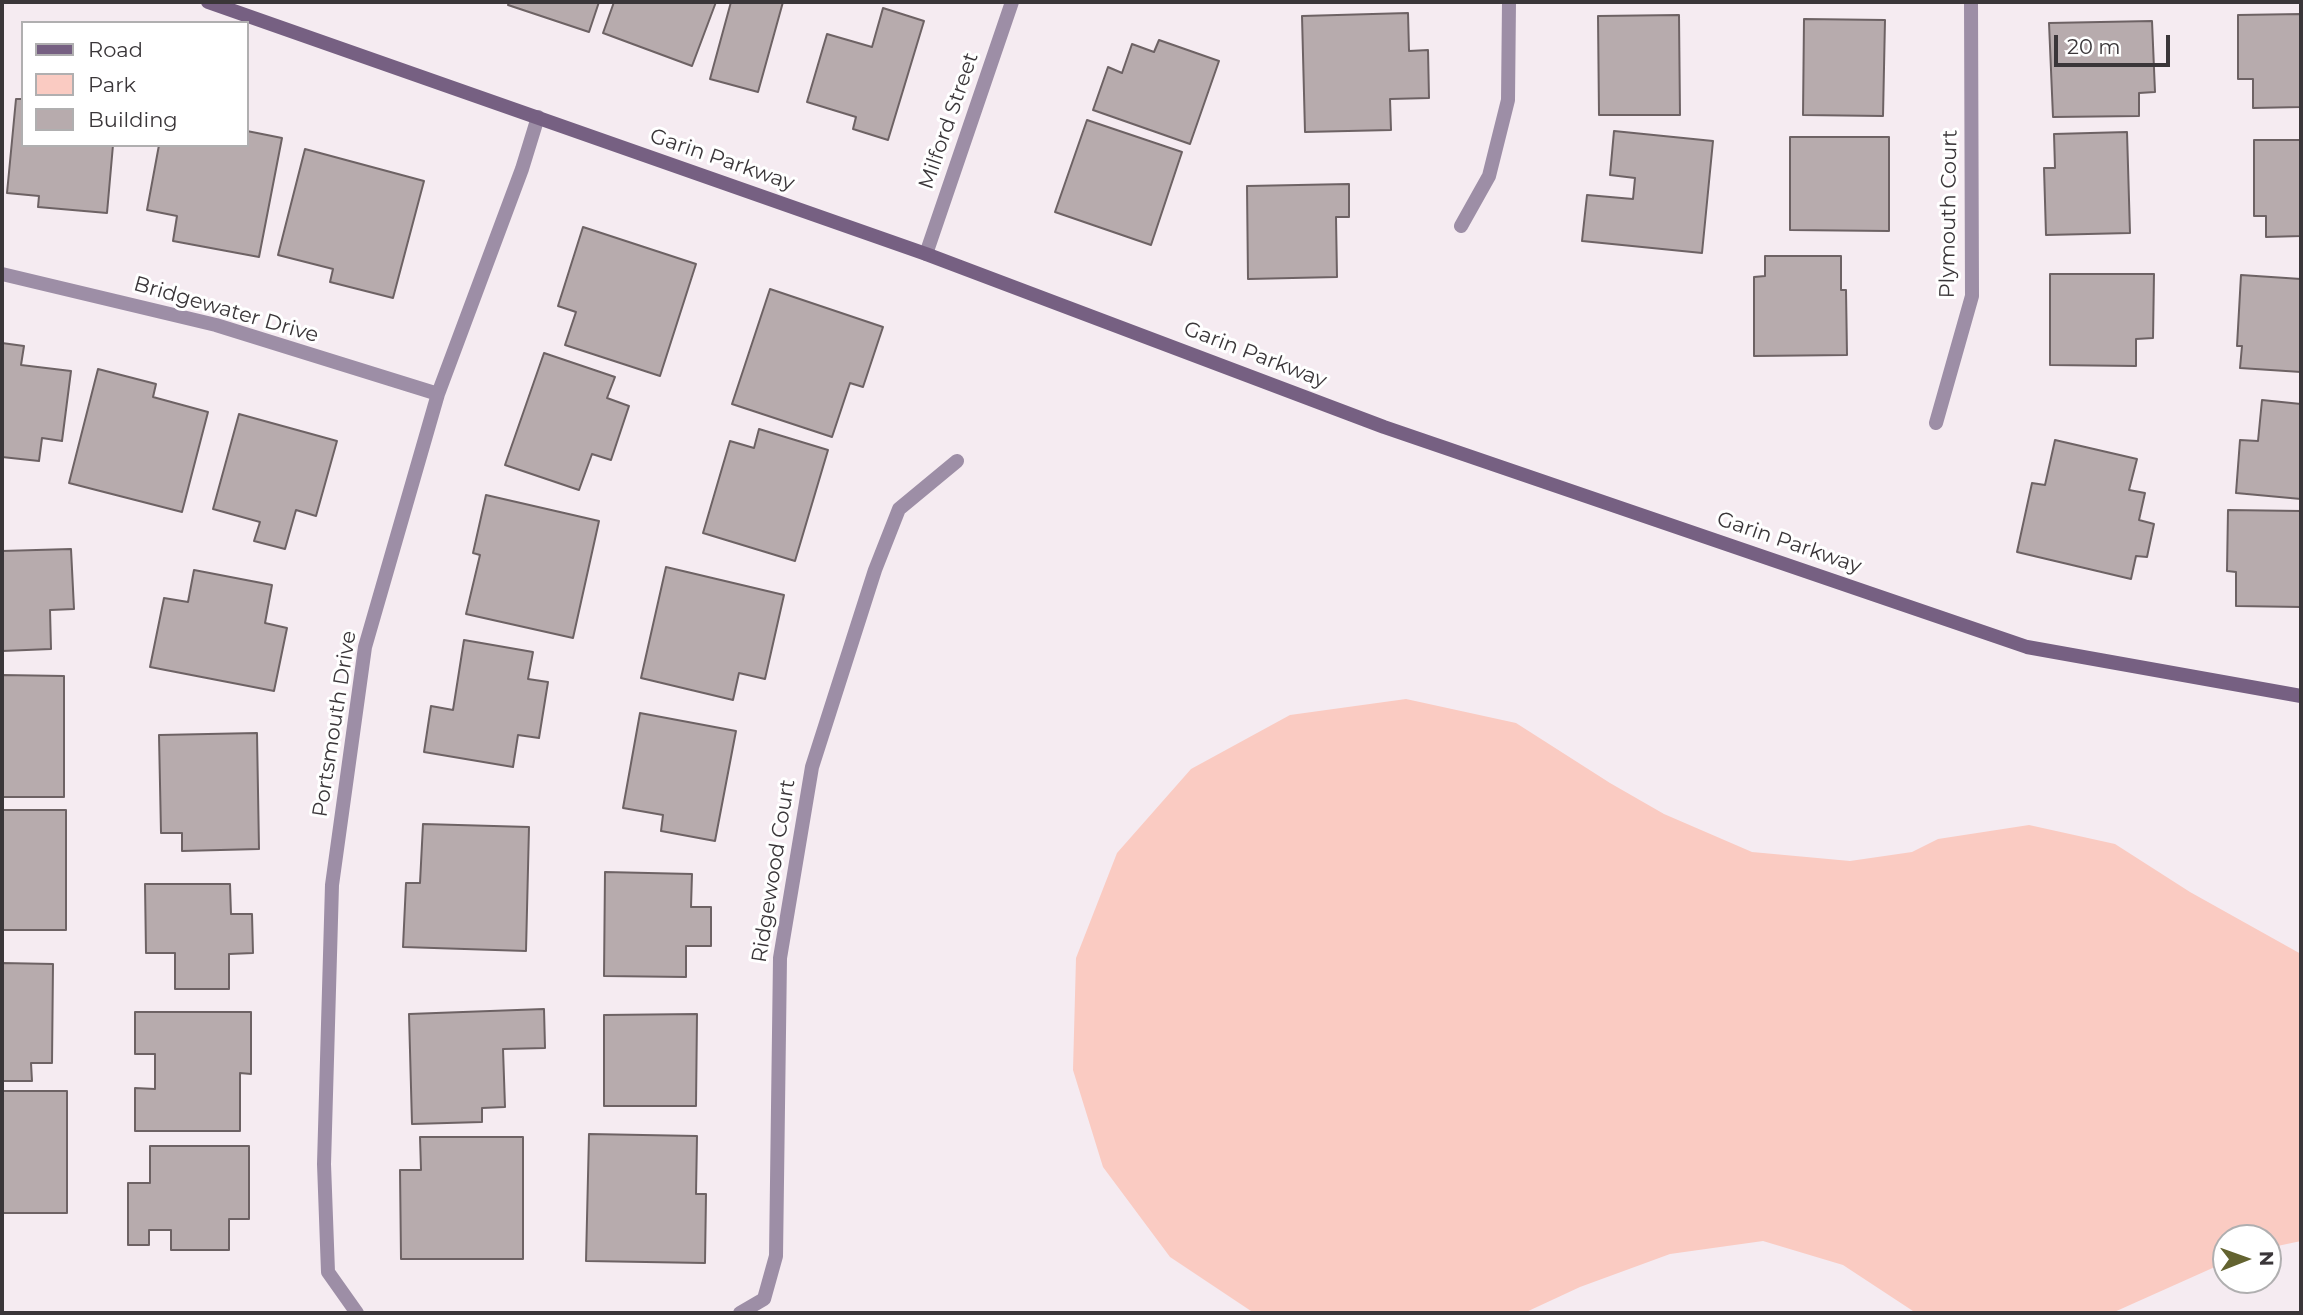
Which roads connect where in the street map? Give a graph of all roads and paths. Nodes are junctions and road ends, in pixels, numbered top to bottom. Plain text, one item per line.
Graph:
1 (208, 2) edge
2 (1012, 2) edge
3 (1509, 2) edge
4 (1971, 2) edge
5 (537, 117) junction
6 (1461, 226) dead end
7 (926, 254) junction
8 (2, 274) edge
9 (438, 394) junction
10 (1936, 423) dead end
11 (957, 461) dead end
12 (2301, 696) edge
13 (357, 1313) edge
14 (740, 1313) edge

1 - 5 street, Garin Parkway
2 - 7 street, Milford Street
3 - 6 street
4 - 10 street, Plymouth Court
5 - 7 street, Garin Parkway
5 - 9 street, Portsmouth Drive
7 - 12 street, Garin Parkway
8 - 9 street, Bridgewater Drive
9 - 13 street, Portsmouth Drive
11 - 14 street, Ridgewood Court

